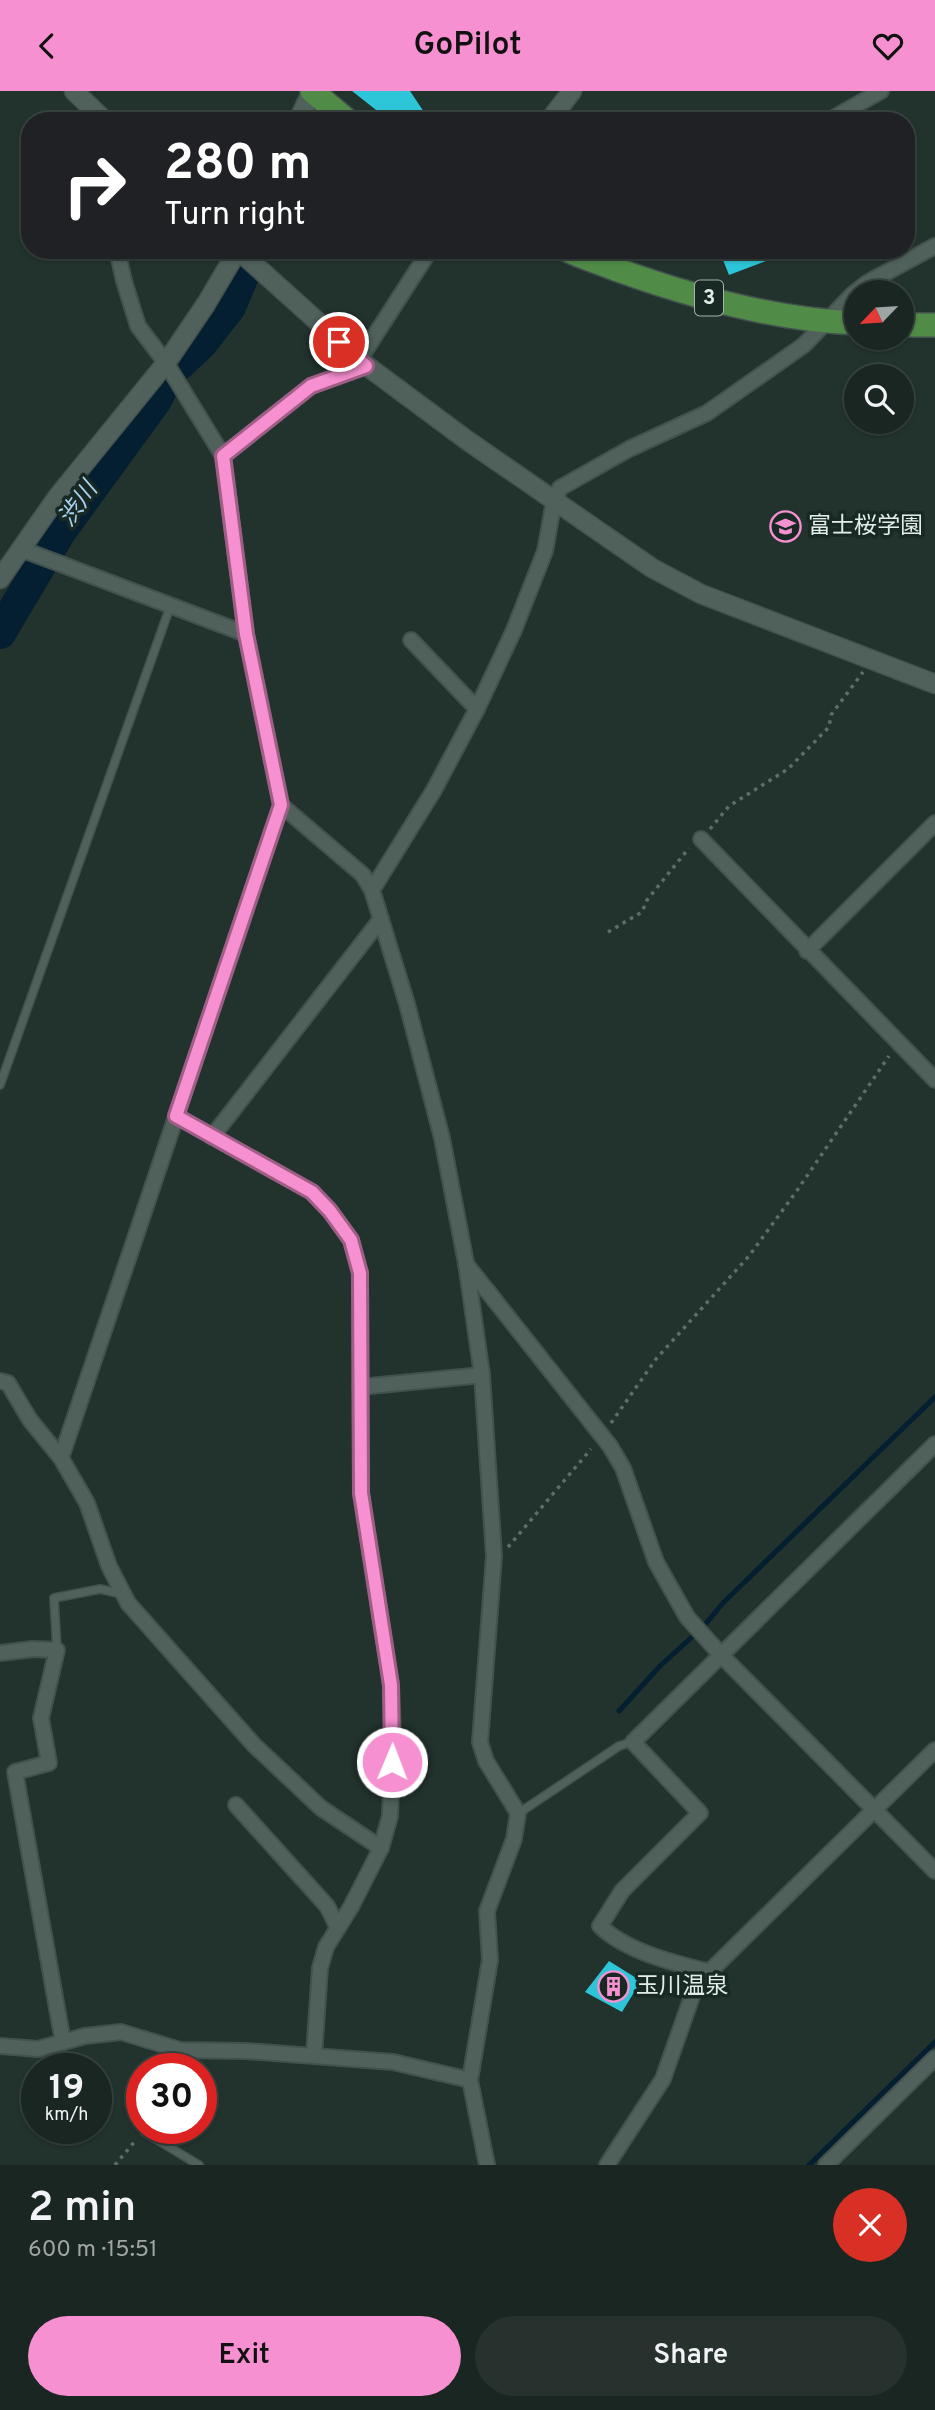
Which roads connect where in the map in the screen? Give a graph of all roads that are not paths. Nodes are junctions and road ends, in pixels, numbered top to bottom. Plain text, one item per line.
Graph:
1 (74, 91) edge
2 (312, 91) edge
3 (572, 91) edge
4 (881, 91) edge
5 (96, 112) edge
6 (302, 112) edge
7 (337, 112) edge
8 (556, 112) edge
9 (844, 112) edge
10 (935, 246) edge
11 (915, 257) edge
12 (119, 259) edge
13 (233, 259) edge
14 (248, 259) edge
15 (425, 259) edge
16 (590, 259) edge
17 (911, 259) edge
18 (829, 321) junction
19 (844, 322) edge
20 (914, 325) edge
21 (935, 325) edge
22 (166, 363) junction
23 (363, 363) junction
24 (223, 456) junction
25 (554, 501) junction
26 (26, 551) junction
27 (0, 579) edge
28 (170, 607) junction
29 (246, 634) junction
30 (411, 640) dead end
31 (935, 684) edge
32 (477, 709) junction
33 (281, 805) junction
34 (935, 823) edge
35 (701, 839) road end
36 (372, 890) junction
37 (381, 919) junction
38 (807, 951) junction
39 (935, 1080) edge
40 (0, 1086) edge
41 (176, 1116) junction
42 (212, 1137) junction
43 (466, 1263) junction
44 (482, 1375) junction
45 (0, 1381) edge
46 (360, 1387) junction
47 (935, 1444) edge
48 (61, 1458) junction
49 (123, 1594) junction
50 (57, 1650) junction
51 (0, 1653) edge
52 (721, 1655) junction
53 (633, 1742) junction
54 (935, 1750) edge
55 (236, 1805) dead end
56 (875, 1809) junction
57 (518, 1813) junction
58 (381, 1848) junction
59 (935, 1871) edge
60 (338, 1928) junction
61 (710, 1972) junction
62 (63, 2042) junction
63 (0, 2046) edge
64 (314, 2055) junction
65 (935, 2058) edge
66 (470, 2080) junction
67 (164, 2144) edge
68 (199, 2165) edge
69 (487, 2165) edge
70 (607, 2165) edge
71 (826, 2165) edge

1 - 5 street
2 - 6 street
2 - 7 main road
3 - 8 street
4 - 9 street
10 - 11 street
12 - 22 street
13 - 22 street
14 - 23 street
15 - 23 street
16 - 18 main road, 3
17 - 18 street
18 - 19 main road, 3
18 - 25 street
20 - 21 main road
22 - 24 street
22 - 26 street
23 - 24 street
23 - 25 street
24 - 29 street
25 - 31 street
25 - 32 street
26 - 27 street
26 - 28 street
28 - 29 street
28 - 40 lane
29 - 33 street
30 - 32 street
32 - 36 street
33 - 36 street
33 - 41 street
34 - 38 street
35 - 38 street
36 - 37 street
37 - 42 street
37 - 43 street
38 - 39 street
41 - 42 street
41 - 48 street
42 - 46 street
43 - 44 street
43 - 52 street
44 - 46 street
44 - 57 street
45 - 48 street
46 - 58 street
47 - 52 street
48 - 49 street
49 - 50 lane
49 - 58 street
50 - 51 street
50 - 62 street
52 - 53 street
52 - 56 street
53 - 57 lane
53 - 61 street
54 - 56 street
55 - 60 street
56 - 59 street
56 - 61 street
57 - 66 street
58 - 60 street
60 - 64 street
61 - 70 street
62 - 63 street
62 - 64 street
64 - 66 street
65 - 71 street
66 - 69 street
67 - 68 lane

